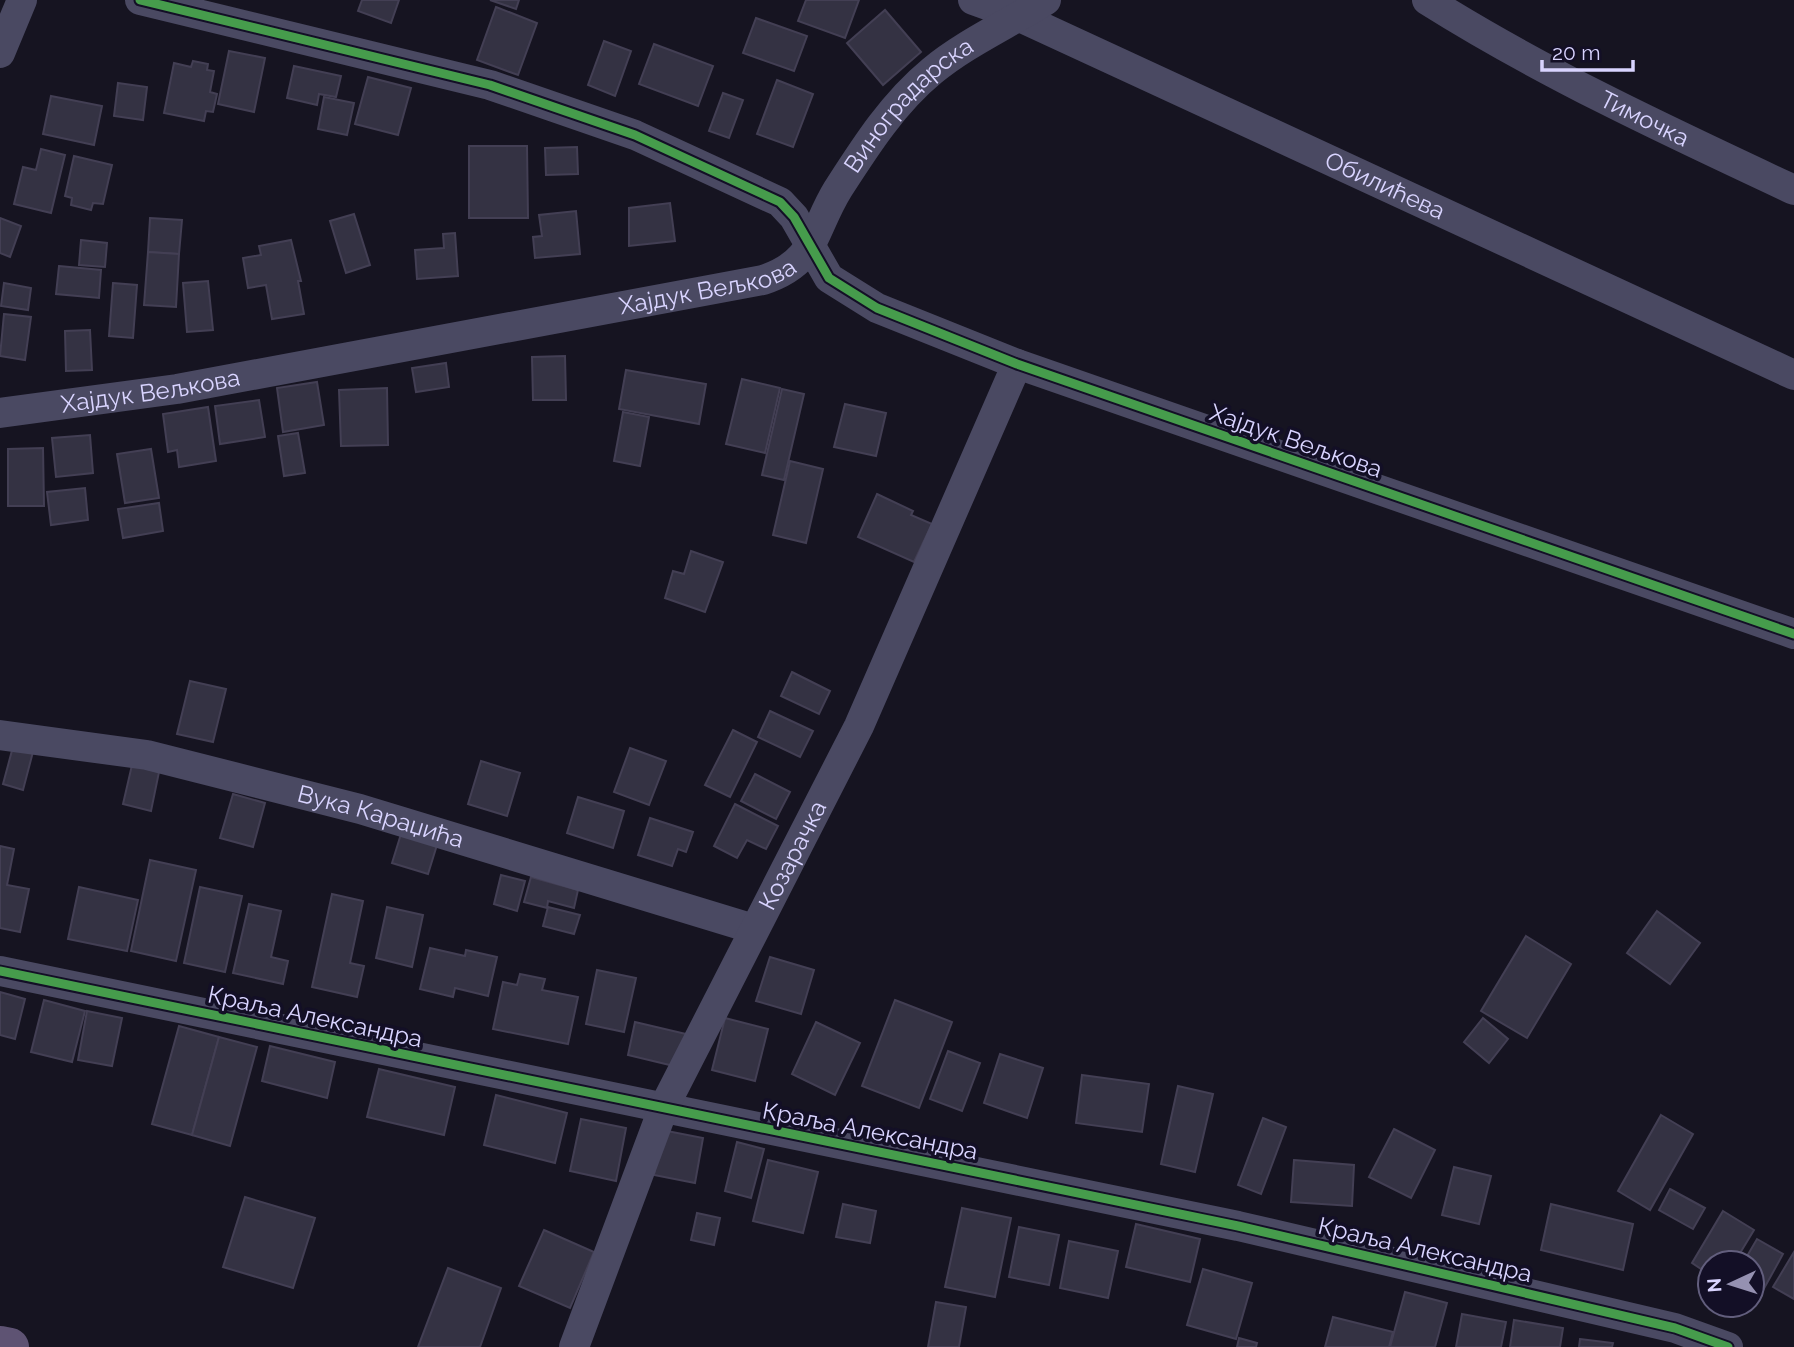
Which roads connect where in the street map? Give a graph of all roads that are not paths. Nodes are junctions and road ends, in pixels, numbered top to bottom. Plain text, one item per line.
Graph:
1 (22, 0) edge
2 (140, 0) edge
3 (973, 0) edge
4 (1046, 0) edge
5 (1427, 0) edge
6 (1020, 17) junction
7 (0, 53) edge
8 (1794, 190) edge
9 (810, 247) junction
10 (1017, 364) junction
11 (1794, 375) edge
12 (0, 413) edge
13 (1794, 634) edge
14 (0, 735) edge
15 (754, 929) junction
16 (0, 971) edge
17 (663, 1109) junction
18 (1673, 1338) edge
19 (0, 1345) edge
20 (10, 1347) edge
21 (574, 1347) edge
22 (1728, 1347) edge

1 - 7 street
2 - 9 street
3 - 6 street, Обилићева
4 - 6 street, Виноградарска
5 - 8 street, Тимочка
6 - 9 street, Виноградарска
6 - 11 street, Обилићева
9 - 10 street, Хајдук Вељкова
9 - 12 street, Хајдук Вељкова
10 - 13 street, Хајдук Вељкова
10 - 15 street, Козарачка
14 - 15 street, Вука Караџића
15 - 17 street, Козарачка
16 - 17 street, Краља Александра
17 - 18 street, Краља Александра
17 - 21 street, Козарачка
18 - 22 street, Краља Александра
19 - 20 main road

